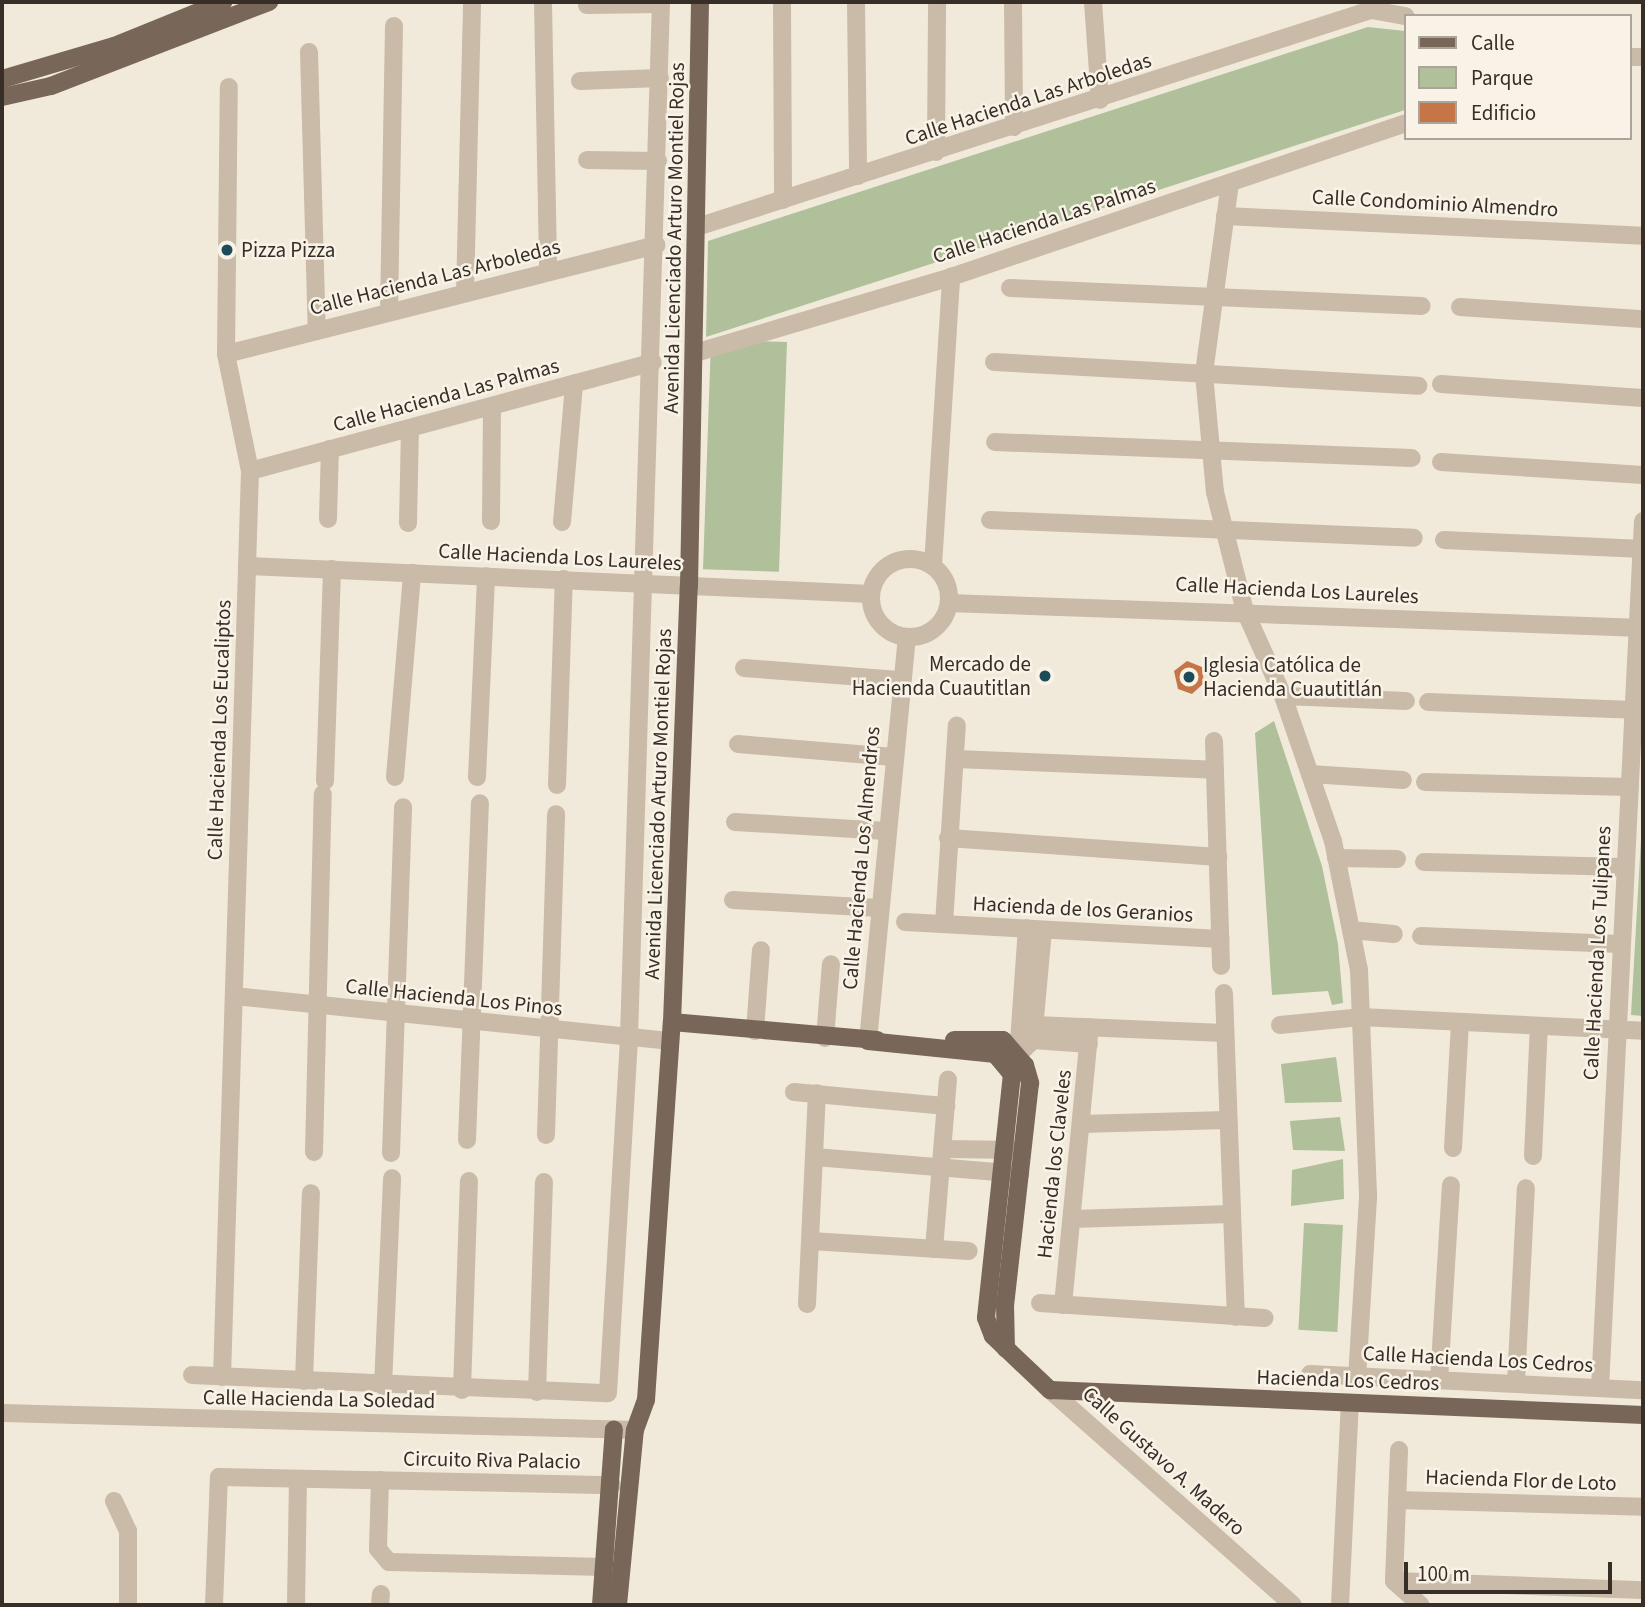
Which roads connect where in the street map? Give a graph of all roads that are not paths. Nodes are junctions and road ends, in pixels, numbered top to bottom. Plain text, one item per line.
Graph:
1 (223, 2) edge
2 (269, 2) edge
3 (472, 2) edge
4 (543, 2) edge
5 (700, 2) edge
6 (782, 2) edge
7 (856, 2) edge
8 (937, 2) edge
9 (1013, 2) edge
10 (1093, 2) edge
11 (661, 3) edge
12 (587, 5) dead end
13 (1404, 16) edge
14 (394, 26) dead end
15 (309, 52) dead end
16 (660, 78) junction
17 (2, 79) edge
18 (580, 81) dead end
19 (229, 87) dead end
20 (2, 97) edge
21 (1100, 100) junction
22 (1404, 123) edge
23 (1014, 127) junction
24 (936, 152) junction
25 (587, 160) dead end
26 (658, 161) junction
27 (858, 176) junction
28 (1230, 183) junction
29 (783, 200) junction
30 (1224, 216) junction
31 (697, 227) junction
32 (1643, 236) edge
33 (656, 245) junction
34 (548, 272) junction
35 (951, 277) junction
36 (1010, 288) dead end
37 (466, 293) junction
38 (1213, 293) junction
39 (1422, 306) dead end
40 (1460, 307) dead end
41 (389, 312) junction
42 (1643, 319) edge
43 (317, 331) junction
44 (695, 353) junction
45 (226, 354) junction
46 (653, 362) junction
47 (994, 362) dead end
48 (1204, 374) junction
49 (573, 384) junction
50 (1441, 384) dead end
51 (1418, 386) dead end
52 (1643, 398) edge
53 (492, 406) junction
54 (410, 428) junction
55 (995, 442) dead end
56 (330, 449) junction
57 (1210, 450) junction
58 (1412, 458) dead end
59 (1441, 462) dead end
60 (250, 471) junction
61 (1643, 475) edge
62 (328, 519) dead end
63 (990, 520) dead end
64 (491, 521) dead end
65 (1643, 521) edge
66 (562, 522) dead end
67 (408, 523) dead end
68 (1224, 534) junction
69 (1414, 538) dead end
70 (1444, 540) dead end
71 (1642, 549) edge
72 (247, 566) junction
73 (933, 566) junction
74 (332, 569) junction
75 (412, 573) junction
76 (486, 576) junction
77 (564, 579) junction
78 (647, 583) junction
79 (689, 586) junction
80 (870, 594) junction
81 (949, 603) junction
82 (1245, 611) junction
83 (1640, 628) edge
84 (906, 638) junction
85 (744, 668) dead end
86 (899, 680) junction
87 (1283, 696) junction
88 (1406, 701) dead end
89 (1428, 702) dead end
90 (1633, 710) junction
91 (957, 725) dead end
92 (1214, 741) dead end
93 (738, 744) dead end
94 (893, 757) junction
95 (956, 759) junction
96 (1214, 770) junction
97 (1310, 774) junction
98 (396, 777) dead end
99 (477, 777) dead end
100 (1403, 780) dead end
101 (1425, 782) dead end
102 (557, 785) dead end
103 (1630, 788) junction
104 (480, 803) dead end
105 (403, 807) dead end
106 (556, 814) dead end
107 (735, 822) dead end
108 (887, 831) junction
109 (948, 838) junction
110 (1218, 857) junction
111 (1336, 858) junction
112 (1397, 859) dead end
113 (1424, 862) dead end
114 (1624, 867) junction
115 (733, 900) dead end
116 (880, 908) junction
117 (905, 922) dead end
118 (944, 924) junction
119 (1035, 929) junction
120 (1351, 930) junction
121 (1394, 934) dead end
122 (1421, 936) dead end
123 (1221, 939) junction
124 (1620, 944) junction
125 (761, 950) dead end
126 (831, 964) dead end
127 (1221, 966) dead end
128 (1224, 993) dead end
129 (234, 996) junction
130 (1030, 1000) junction
131 (315, 1005) junction
132 (393, 1013) junction
133 (1361, 1017) junction
134 (472, 1022) junction
135 (671, 1022) junction
136 (1460, 1022) junction
137 (1280, 1025) dead end
138 (1539, 1026) junction
139 (1615, 1030) junction
140 (550, 1031) junction
141 (755, 1031) junction
142 (1643, 1031) edge
143 (1034, 1032) junction
144 (1224, 1033) junction
145 (1090, 1036) junction
146 (629, 1037) junction
147 (825, 1038) junction
148 (669, 1041) junction
149 (868, 1041) junction
150 (1013, 1061) junction
151 (948, 1080) dead end
152 (794, 1092) dead end
153 (817, 1093) junction
154 (946, 1106) junction
155 (1227, 1120) junction
156 (1081, 1124) junction
157 (546, 1135) dead end
158 (467, 1140) dead end
159 (1453, 1148) dead end
160 (943, 1149) junction
161 (1003, 1150) junction
162 (1022, 1150) junction
163 (314, 1152) dead end
164 (391, 1153) dead end
165 (1533, 1156) dead end
166 (815, 1157) junction
167 (941, 1171) junction
168 (1000, 1174) junction
169 (1020, 1174) junction
170 (392, 1178) dead end
171 (469, 1181) dead end
172 (544, 1182) dead end
173 (1451, 1185) dead end
174 (1526, 1188) dead end
175 (311, 1193) dead end
176 (1232, 1214) junction
177 (1072, 1219) junction
178 (811, 1241) junction
179 (934, 1249) junction
180 (969, 1251) dead end
181 (1040, 1303) dead end
182 (807, 1304) dead end
183 (1063, 1305) junction
184 (1236, 1317) junction
185 (1264, 1318) dead end
186 (1006, 1349) junction
187 (1310, 1374) dead end
188 (192, 1376) dead end
189 (1357, 1376) junction
190 (222, 1377) junction
191 (1439, 1380) junction
192 (304, 1381) junction
193 (1516, 1383) junction
194 (383, 1386) junction
195 (1600, 1388) junction
196 (462, 1390) junction
197 (1050, 1390) junction
198 (1643, 1390) edge
199 (537, 1392) junction
200 (1350, 1403) junction
201 (2, 1413) edge
202 (1643, 1415) edge
203 (614, 1429) junction
204 (635, 1430) junction
205 (1399, 1451) dead end
206 (298, 1479) junction
207 (380, 1480) junction
208 (612, 1485) junction
209 (1397, 1500) junction
210 (114, 1501) dead end
211 (1643, 1507) edge
212 (605, 1567) junction
213 (1394, 1581) junction
214 (1643, 1590) edge
215 (128, 1605) edge
216 (214, 1605) edge
217 (296, 1605) edge
218 (601, 1605) edge
219 (618, 1605) edge
220 (1293, 1605) edge
221 (1340, 1605) edge
222 (1421, 1605) edge

1 - 17 main road
2 - 20 main road
3 - 37 street
4 - 34 street
5 - 31 main road, Avenida Licenciado Arturo Montiel Rojas
6 - 29 street
7 - 27 street
8 - 24 street
9 - 23 street
10 - 21 street
11 - 12 street
11 - 16 street, Avenida Licenciado Arturo Montiel Rojas
13 - 21 street, Calle Hacienda Las Arboledas
14 - 41 street
15 - 43 street
16 - 18 street
16 - 26 street, Avenida Licenciado Arturo Montiel Rojas
19 - 45 street, Calle Hacienda Los Eucaliptos
21 - 23 street, Calle Hacienda Las Arboledas
22 - 28 street, Calle Hacienda Las Palmas
23 - 24 street, Calle Hacienda Las Arboledas
24 - 27 street, Calle Hacienda Las Arboledas
25 - 26 street
26 - 33 street, Avenida Licenciado Arturo Montiel Rojas
27 - 29 street, Calle Hacienda Las Arboledas
28 - 30 street
28 - 35 street, Calle Hacienda Las Palmas
29 - 31 street, Calle Hacienda Las Arboledas
30 - 32 street, Calle Condominio Almendro
30 - 38 street
31 - 44 main road, Avenida Licenciado Arturo Montiel Rojas
33 - 34 street, Calle Hacienda Las Arboledas
33 - 46 street, Avenida Licenciado Arturo Montiel Rojas
34 - 37 street, Calle Hacienda Las Arboledas
35 - 44 street, Calle Hacienda Las Palmas
35 - 73 street
36 - 38 street
37 - 41 street, Calle Hacienda Las Arboledas
38 - 39 street
38 - 48 street
40 - 42 street
41 - 43 street, Calle Hacienda Las Arboledas
43 - 45 street, Calle Hacienda Las Arboledas
44 - 79 main road, Avenida Licenciado Arturo Montiel Rojas
45 - 60 street, Calle Hacienda Los Eucaliptos
46 - 49 street, Calle Hacienda Las Palmas
46 - 78 street, Avenida Licenciado Arturo Montiel Rojas
47 - 48 street
48 - 51 street
48 - 57 street
49 - 53 street, Calle Hacienda Las Palmas
49 - 66 street
50 - 52 street
53 - 54 street, Calle Hacienda Las Palmas
53 - 64 street
54 - 56 street, Calle Hacienda Las Palmas
54 - 67 street
55 - 57 street
56 - 60 street, Calle Hacienda Las Palmas
56 - 62 street
57 - 58 street
57 - 68 street
59 - 61 street
60 - 72 street, Calle Hacienda Los Eucaliptos
63 - 68 street
65 - 71 street, Calle Hacienda Los Tulipanes
68 - 69 street
68 - 82 street
70 - 71 street
71 - 83 street, Calle Hacienda Los Tulipanes
72 - 74 street, Calle Hacienda Los Laureles
72 - 129 street, Calle Hacienda Los Eucaliptos
73 - 80 street
73 - 81 street
74 - 75 street, Calle Hacienda Los Laureles
74 - 131 street
75 - 76 street, Calle Hacienda Los Laureles
75 - 98 street
76 - 77 street, Calle Hacienda Los Laureles
76 - 99 street
77 - 78 street, Calle Hacienda Los Laureles
77 - 102 street
78 - 79 street, Calle Hacienda Los Laureles
78 - 146 street, Avenida Licenciado Arturo Montiel Rojas
79 - 80 street, Calle Hacienda Los Laureles
79 - 135 main road, Avenida Licenciado Arturo Montiel Rojas
80 - 84 street
81 - 82 street, Calle Hacienda Los Laureles
81 - 84 street
82 - 83 street, Calle Hacienda Los Laureles
82 - 87 street
83 - 90 street, Calle Hacienda Los Tulipanes
84 - 86 street, Calle Hacienda Los Almendros
85 - 86 street
86 - 94 street, Calle Hacienda Los Almendros
87 - 88 street
87 - 97 street
89 - 90 street
90 - 103 street, Calle Hacienda Los Tulipanes
91 - 95 street, Hacienda de los Geranios
92 - 96 street, Hacienda de los Geranios
93 - 94 street
94 - 108 street, Calle Hacienda Los Almendros
95 - 96 street
95 - 109 street, Hacienda de los Geranios
96 - 110 street, Hacienda de los Geranios
97 - 100 street
97 - 111 street
101 - 103 street
103 - 114 street, Calle Hacienda Los Tulipanes
104 - 134 street
105 - 132 street
106 - 140 street
107 - 108 street
108 - 116 street, Calle Hacienda Los Almendros
109 - 110 street
109 - 118 street, Hacienda de los Geranios
110 - 123 street, Hacienda de los Geranios
111 - 112 street
111 - 120 street
113 - 114 street
114 - 124 street, Calle Hacienda Los Tulipanes
115 - 116 street
116 - 149 street, Calle Hacienda Los Almendros
117 - 118 street, Hacienda de los Geranios
118 - 119 street, Hacienda de los Geranios
119 - 123 street, Hacienda de los Geranios
119 - 130 street
120 - 121 street
120 - 133 street
122 - 124 street
123 - 127 street, Hacienda de los Geranios
124 - 139 street, Calle Hacienda Los Tulipanes
125 - 141 street
126 - 147 street
128 - 144 street
129 - 131 street, Calle Hacienda Los Pinos
129 - 190 street, Calle Hacienda Los Eucaliptos
130 - 143 street
130 - 150 street
131 - 132 street, Calle Hacienda Los Pinos
131 - 163 street
132 - 134 street, Calle Hacienda Los Pinos
132 - 164 street
133 - 136 street
133 - 137 street
133 - 189 street
134 - 140 street, Calle Hacienda Los Pinos
134 - 158 street
135 - 141 main road
135 - 148 main road, Avenida Licenciado Arturo Montiel Rojas
136 - 138 street
136 - 159 street
138 - 139 street
138 - 165 street
139 - 142 street
139 - 195 street, Calle Hacienda Los Tulipanes
140 - 146 street, Calle Hacienda Los Pinos
140 - 157 street
141 - 147 main road
143 - 145 street
143 - 150 street
144 - 145 street
144 - 155 street
145 - 156 street, Hacienda los Claveles
146 - 148 street, Calle Hacienda Los Pinos
146 - 199 street, Avenida Licenciado Arturo Montiel Rojas
147 - 149 main road
148 - 204 main road, Avenida Licenciado Arturo Montiel Rojas
149 - 150 main road
150 - 161 main road, Calle Gustavo A. Madero
150 - 162 main road
151 - 154 street
152 - 153 street
153 - 154 street
153 - 166 street
154 - 160 street
155 - 156 street
155 - 176 street
156 - 177 street, Hacienda los Claveles
160 - 161 street
160 - 167 street
161 - 162 street
161 - 168 main road, Calle Gustavo A. Madero
162 - 169 main road
166 - 167 street
166 - 178 street
167 - 168 street
167 - 179 street
168 - 169 street
168 - 186 main road, Calle Gustavo A. Madero
169 - 186 main road
170 - 194 street
171 - 196 street
172 - 199 street
173 - 191 street
174 - 193 street
175 - 192 street
176 - 177 street
176 - 184 street
177 - 183 street, Hacienda los Claveles
178 - 179 street
178 - 182 street
179 - 180 street
181 - 183 street
183 - 184 street
184 - 185 street
186 - 197 main road, Calle Gustavo A. Madero
187 - 189 street, Calle Hacienda Los Cedros
188 - 190 street
189 - 191 street, Calle Hacienda Los Cedros
190 - 192 street
191 - 193 street, Calle Hacienda Los Cedros
192 - 194 street
193 - 195 street, Calle Hacienda Los Cedros
194 - 196 street
195 - 198 street, Calle Hacienda Los Cedros
196 - 199 street
197 - 200 main road, Hacienda Los Cedros
197 - 220 street, Calle Gustavo A. Madero
200 - 202 main road, Hacienda Los Cedros
200 - 221 street
201 - 203 street, Calle Hacienda La Soledad
203 - 204 street, Calle Hacienda La Soledad
203 - 208 main road
204 - 219 main road, Avenida Licenciado Arturo Montiel Rojas
205 - 209 street
206 - 207 street
206 - 216 street
206 - 217 street
207 - 208 street, Circuito Riva Palacio
207 - 212 street, Circuito Riva Palacio
208 - 212 main road
209 - 211 street, Hacienda Flor de Loto
209 - 213 street
210 - 215 street
212 - 218 main road
213 - 214 street
213 - 222 street

